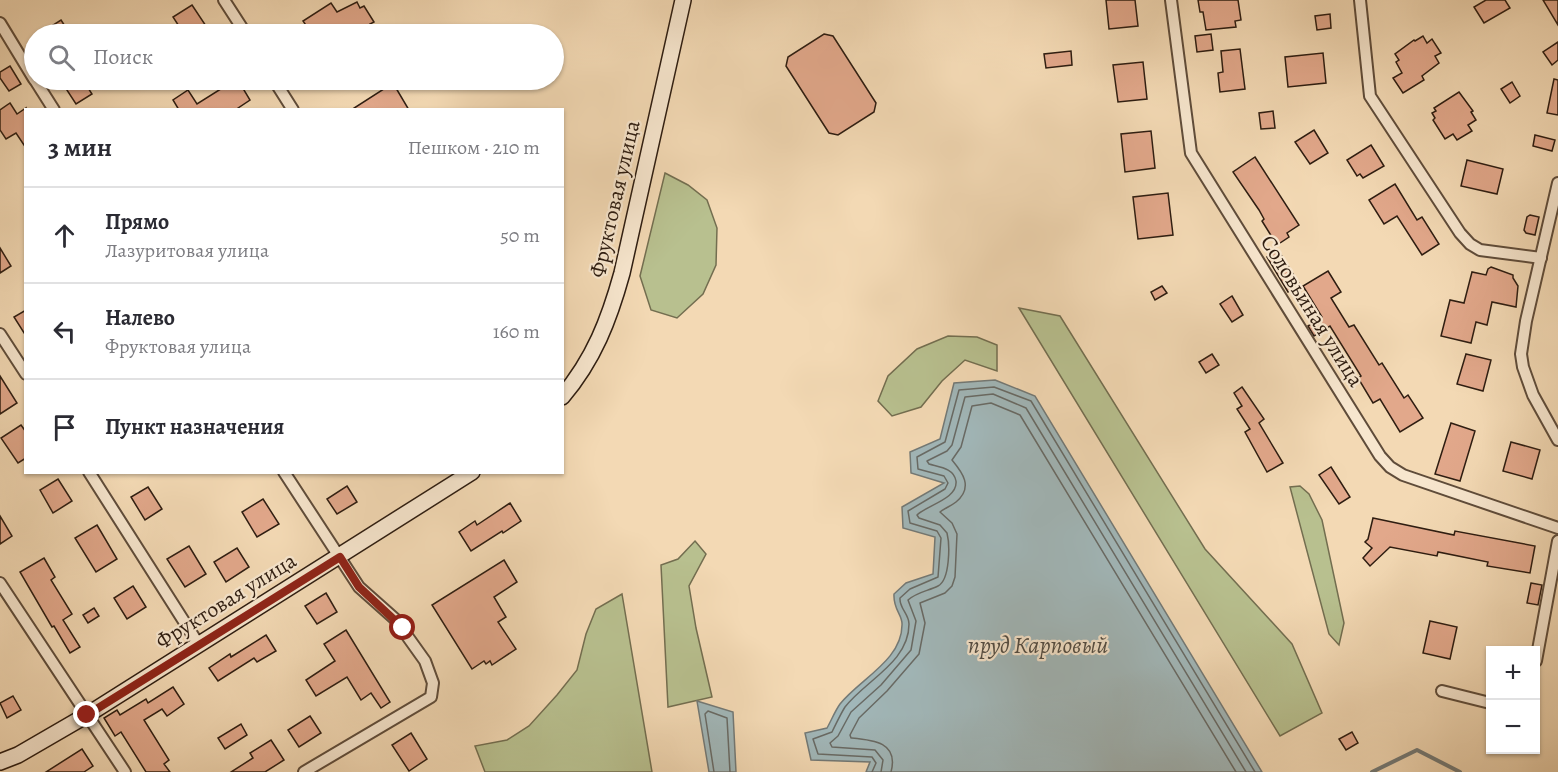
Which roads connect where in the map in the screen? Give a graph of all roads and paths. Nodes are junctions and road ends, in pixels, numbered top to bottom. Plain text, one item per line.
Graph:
1 (224, 0) edge
2 (683, 0) edge
3 (1171, 0) edge
4 (1360, 0) edge
5 (0, 23) edge
6 (240, 24) edge
7 (24, 61) edge
8 (42, 90) edge
9 (280, 90) edge
10 (53, 108) edge
11 (292, 108) edge
12 (1558, 183) edge
13 (1541, 258) junction
14 (0, 333) edge
15 (24, 371) edge
16 (564, 394) edge
17 (1558, 440) edge
18 (89, 474) edge
19 (285, 474) edge
20 (469, 474) edge
21 (1558, 528) edge
22 (1558, 541) edge
23 (340, 557) junction
24 (1, 587) edge
25 (199, 645) junction
26 (1539, 646) edge
27 (1442, 691) dead end
28 (1486, 702) edge
29 (87, 715) junction
30 (0, 762) edge
31 (125, 772) edge
32 (304, 772) edge

1 - 6 street
2 - 16 street, Фруктовая улица
3 - 21 street, Соловьиная улица
4 - 13 street
5 - 7 street
8 - 10 street
9 - 11 street
12 - 13 street
13 - 17 street
14 - 15 street
18 - 25 street
19 - 23 street
20 - 23 street, Фруктовая улица
22 - 26 street
23 - 25 street, Фруктовая улица
23 - 32 street
24 - 29 street
25 - 29 street, Фруктовая улица
27 - 28 street
29 - 30 street, Фруктовая улица
29 - 31 street

